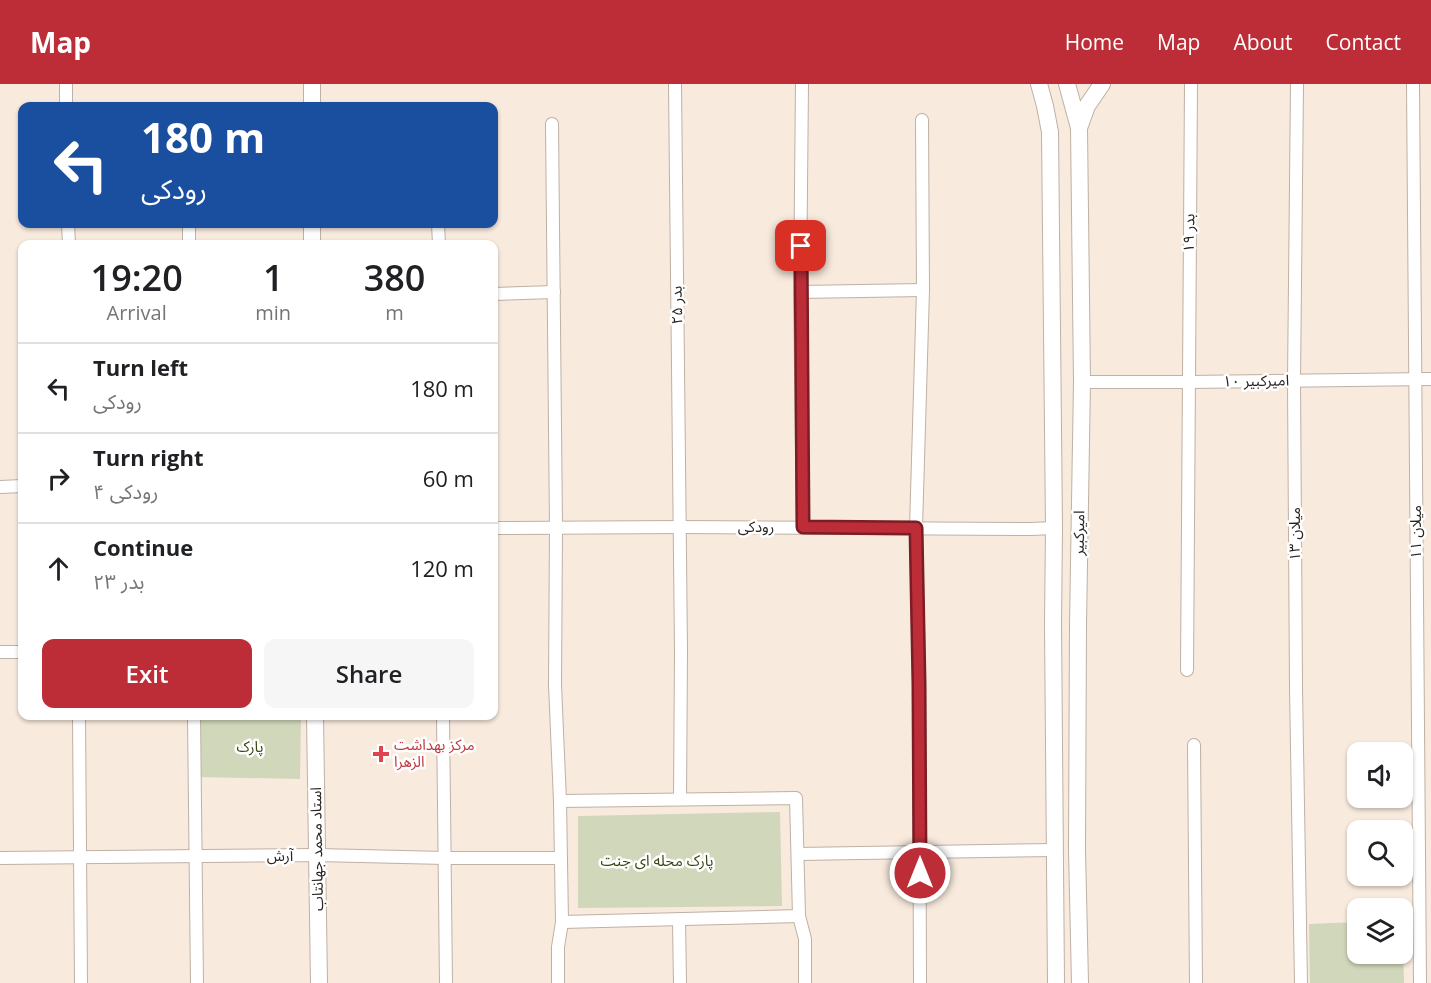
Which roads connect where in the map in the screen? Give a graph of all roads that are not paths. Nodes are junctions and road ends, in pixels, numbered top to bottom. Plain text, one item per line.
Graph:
1 (66, 84) edge
2 (312, 84) edge
3 (675, 84) edge
4 (802, 84) edge
5 (1039, 84) edge
6 (1067, 84) edge
7 (1102, 84) edge
8 (1191, 84) edge
9 (1297, 84) edge
10 (1413, 84) edge
11 (66, 102) edge
12 (312, 102) edge
13 (922, 120) dead end
14 (552, 124) dead end
15 (1079, 128) junction
16 (923, 290) junction
17 (554, 292) junction
18 (800, 292) junction
19 (498, 294) edge
20 (1431, 379) edge
21 (1415, 380) junction
22 (1294, 381) junction
23 (1082, 382) junction
24 (1188, 382) junction
25 (18, 486) edge
26 (0, 487) edge
27 (680, 527) junction
28 (803, 527) junction
29 (498, 528) edge
30 (556, 528) junction
31 (916, 528) junction
32 (1054, 528) junction
33 (1053, 624) junction
34 (1077, 624) junction
35 (0, 652) edge
36 (18, 652) edge
37 (1186, 670) dead end
38 (79, 720) edge
39 (194, 720) edge
40 (315, 720) edge
41 (443, 720) edge
42 (1194, 745) dead end
43 (680, 799) junction
44 (560, 801) junction
45 (1055, 850) junction
46 (920, 851) junction
47 (798, 854) junction
48 (318, 855) junction
49 (196, 856) junction
50 (80, 857) junction
51 (0, 858) edge
52 (445, 858) junction
53 (561, 858) junction
54 (799, 916) junction
55 (679, 920) junction
56 (562, 922) junction
57 (81, 983) edge
58 (197, 983) edge
59 (319, 983) edge
60 (446, 983) edge
61 (558, 983) edge
62 (680, 983) edge
63 (805, 983) edge
64 (920, 983) edge
65 (1056, 983) edge
66 (1080, 983) edge
67 (1196, 983) edge
68 (1302, 983) edge
69 (1420, 983) edge

1 - 11 street
2 - 12 street
3 - 27 street, بدر ۲۵
4 - 18 street
5 - 32 street, امیرکبیر
6 - 15 street, امیرکبیر
7 - 15 street
8 - 24 street, بدر ۱۹
9 - 22 street, میلان ۱۳
10 - 21 street, میلان ۱۱
13 - 16 street
14 - 17 street
15 - 23 street, امیرکبیر
16 - 18 street
16 - 31 street
17 - 19 street
17 - 30 street
18 - 28 street
20 - 21 street, امیرکبیر ۱۰
21 - 22 street, امیرکبیر ۱۰
21 - 69 street, میلان ۱۱
22 - 24 street, امیرکبیر ۱۰
22 - 68 street, میلان ۱۳
23 - 24 street, امیرکبیر ۱۰
23 - 34 street, امیرکبیر
24 - 37 street, بدر ۱۹
25 - 26 street
27 - 28 street, رودکی
27 - 30 street, رودکی
27 - 43 street, بدر ۲۵
28 - 31 street, رودکی
29 - 30 street, رودکی
30 - 44 street
31 - 32 street, رودکی
31 - 46 street
32 - 33 street, امیرکبیر
33 - 34 street
33 - 45 street, امیرکبیر
34 - 66 street, امیرکبیر
35 - 36 street
38 - 50 street
39 - 49 street
40 - 48 street, استاد محمد جهانتاب
41 - 52 street
42 - 67 street
43 - 44 street
43 - 47 street
44 - 53 street
45 - 46 street
45 - 65 street, امیرکبیر
46 - 47 street
46 - 64 street
47 - 54 street
48 - 49 street, آرش
48 - 52 street, آرش
48 - 59 street, استاد محمد جهانتاب
49 - 50 street, آرش
49 - 58 street
50 - 51 street, آرش
50 - 57 street
52 - 53 street, آرش
52 - 60 street
53 - 56 street
54 - 55 street
54 - 63 street
55 - 56 street
55 - 62 street
56 - 61 street

